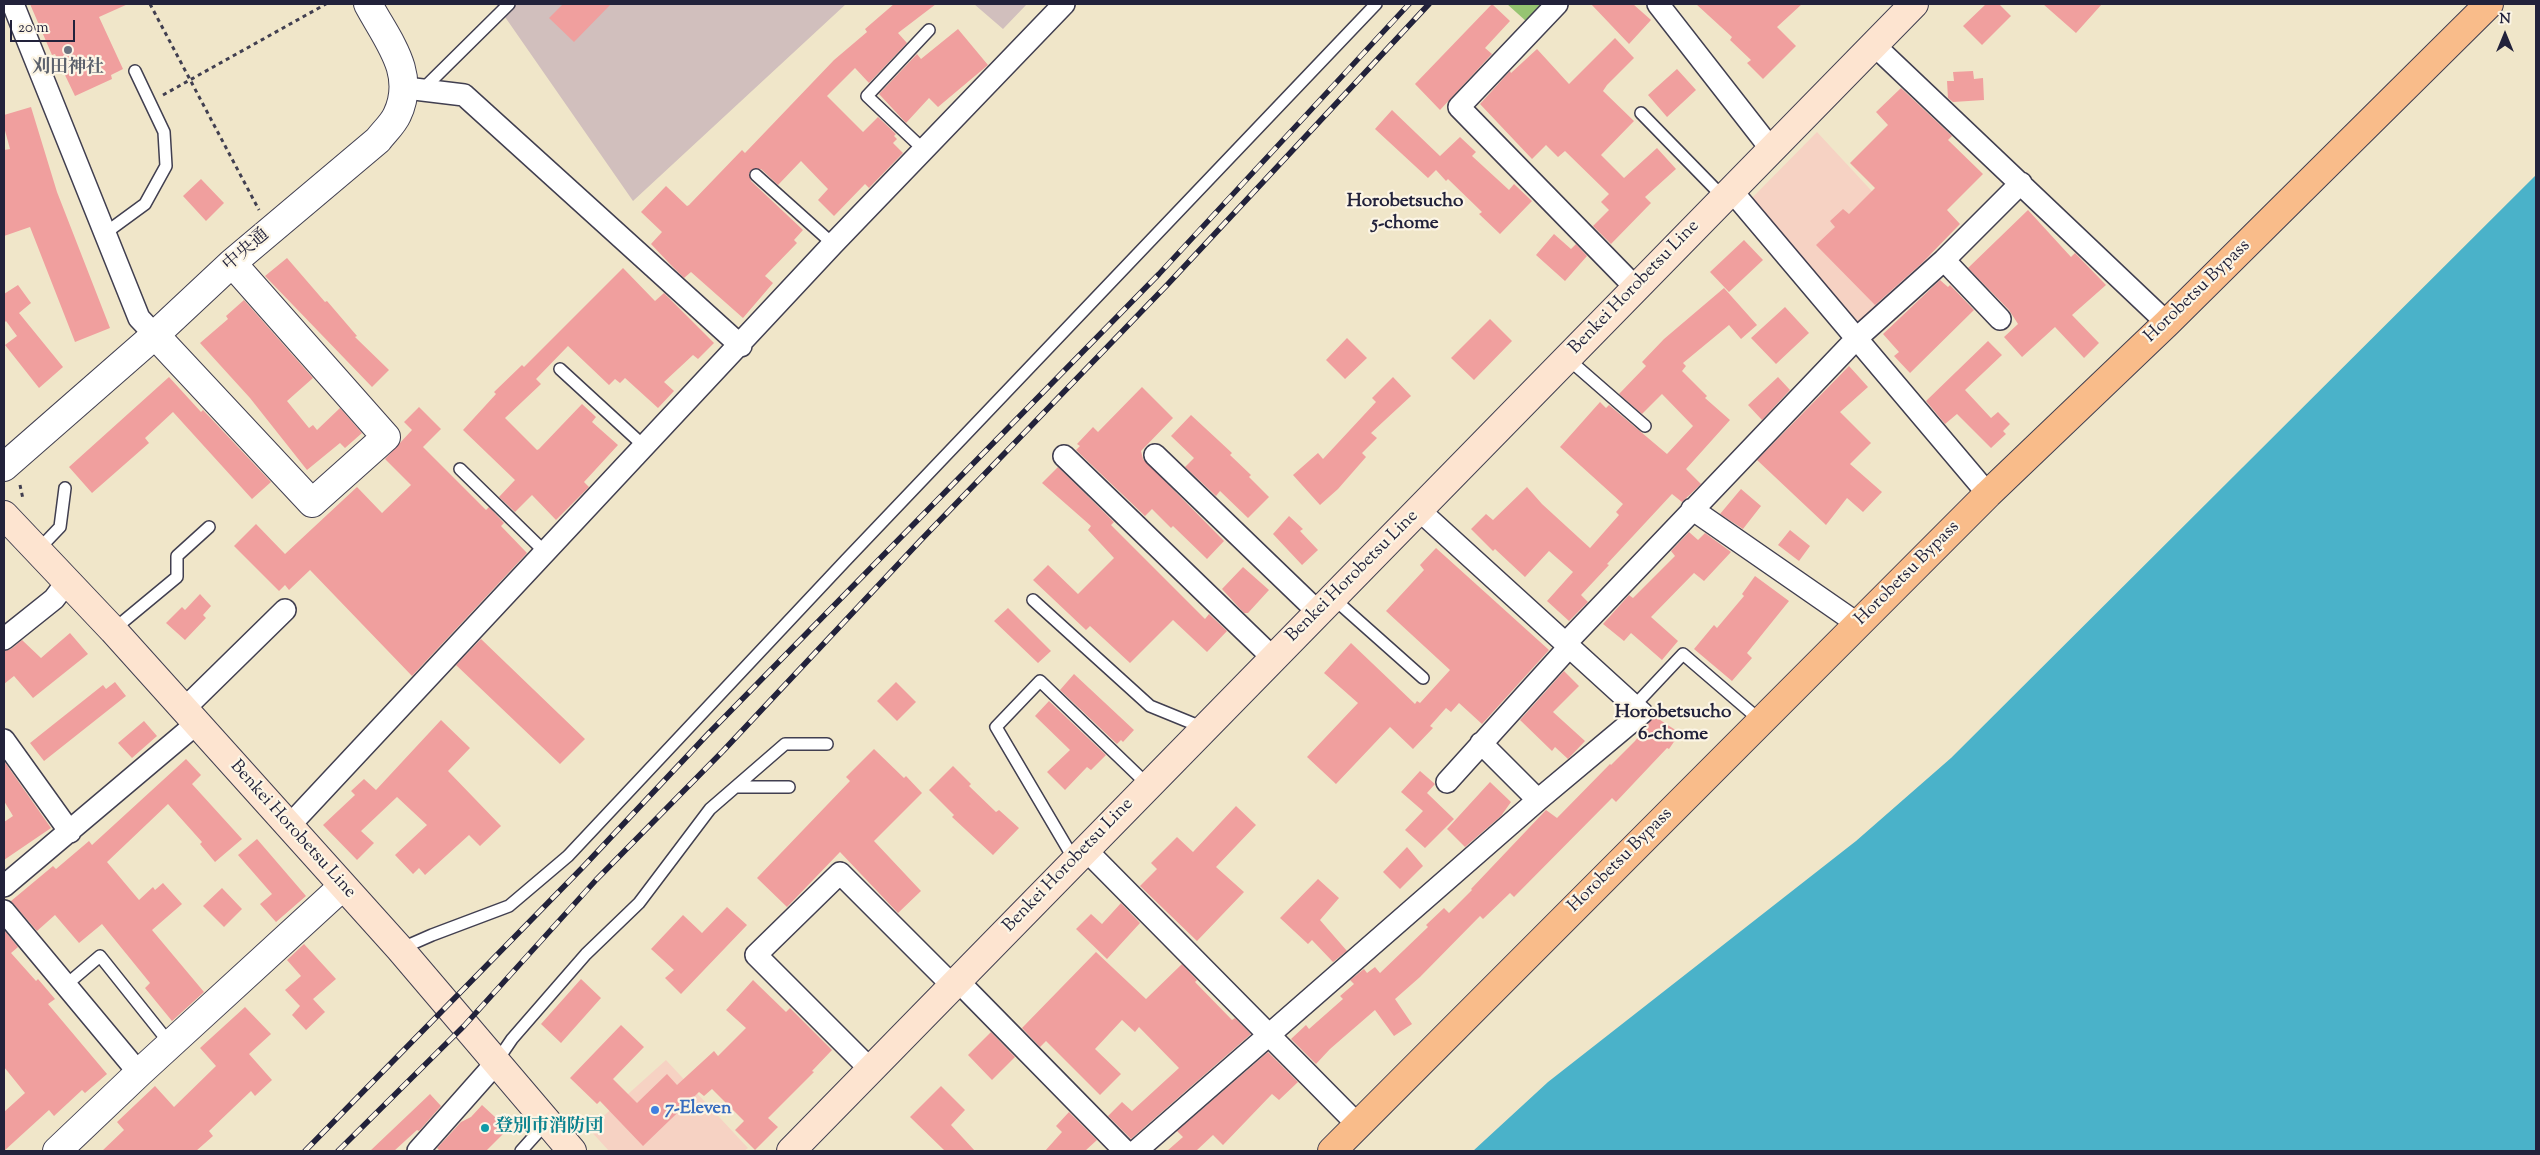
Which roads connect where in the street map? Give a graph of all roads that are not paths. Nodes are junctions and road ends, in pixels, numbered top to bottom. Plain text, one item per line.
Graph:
1 (13, 4) edge
2 (368, 4) edge
3 (509, 4) edge
4 (1064, 4) edge
5 (1376, 4) edge
6 (1557, 4) edge
7 (1914, 4) edge
8 (2489, 4) edge
9 (1664, 6) edge
10 (929, 30) dead end
11 (1874, 45) junction
12 (134, 71) dead end
13 (414, 89) junction
14 (1641, 113) dead end
15 (1771, 149) junction
16 (924, 150) junction
17 (756, 175) dead end
18 (2020, 183) junction
19 (1727, 194) junction
20 (104, 234) junction
21 (833, 244) junction
22 (1944, 260) junction
23 (232, 263) junction
24 (1635, 287) junction
25 (2000, 319) dead end
26 (2167, 323) junction
27 (155, 335) junction
28 (1857, 338) junction
29 (741, 346) junction
30 (1567, 358) junction
31 (560, 369) dead end
32 (1645, 426) dead end
33 (645, 447) junction
34 (1155, 455) dead end
35 (1064, 456) dead end
36 (4, 467) edge
37 (460, 468) dead end
38 (65, 488) dead end
39 (1988, 494) junction
40 (1692, 509) junction
41 (1419, 510) junction
42 (4, 515) edge
43 (209, 526) dead end
44 (38, 550) junction
45 (546, 553) junction
46 (67, 582) junction
47 (1033, 600) dead end
48 (1326, 605) junction
49 (285, 610) dead end
50 (1858, 624) junction
51 (113, 630) junction
52 (4, 639) edge
53 (1567, 646) junction
54 (1273, 658) junction
55 (1423, 678) dead end
56 (1634, 705) junction
57 (190, 717) junction
58 (1761, 721) junction
59 (1204, 728) junction
60 (4, 740) edge
61 (1481, 743) junction
62 (827, 744) dead end
63 (1447, 782) dead end
64 (1148, 785) junction
65 (736, 787) junction
66 (790, 787) dead end
67 (1538, 800) junction
68 (289, 826) junction
69 (70, 832) junction
70 (1080, 856) junction
71 (4, 886) edge
72 (342, 887) junction
73 (4, 911) edge
74 (400, 949) junction
75 (955, 983) junction
76 (66, 985) junction
77 (1268, 1034) junction
78 (171, 1045) junction
79 (496, 1063) junction
80 (870, 1069) junction
81 (139, 1073) junction
82 (547, 1122) junction
83 (1358, 1124) junction
84 (57, 1151) edge
85 (418, 1151) edge
86 (521, 1151) edge
87 (572, 1151) edge
88 (791, 1151) edge
89 (1124, 1151) edge
90 (1136, 1151) edge
91 (1332, 1151) edge

1 - 20 street
2 - 13 street
3 - 13 lane
4 - 16 street
5 - 74 lane
6 - 24 street
7 - 11 main road, Benkei Horobetsu Line
8 - 26 highway, Horobetsu Bypass
9 - 15 street
10 - 16 lane
11 - 15 main road, Benkei Horobetsu Line
11 - 18 street
12 - 20 lane
13 - 23 street, 中央通
13 - 29 street
14 - 19 lane
15 - 19 main road, Benkei Horobetsu Line
16 - 21 street
17 - 21 lane
18 - 22 street
18 - 26 street
19 - 24 main road, Benkei Horobetsu Line
19 - 28 street
20 - 27 street
21 - 29 street
22 - 25 street
22 - 28 street
23 - 27 street, 中央通
23 - 27 street
24 - 30 main road, Benkei Horobetsu Line
26 - 39 highway, Horobetsu Bypass
27 - 36 street, 中央通
28 - 39 street
28 - 40 street
29 - 33 street
30 - 32 lane
30 - 41 main road, Benkei Horobetsu Line
31 - 33 lane
33 - 45 street
34 - 48 street
35 - 54 street
37 - 45 lane
38 - 44 lane
39 - 50 highway, Horobetsu Bypass
40 - 50 street
40 - 53 street
41 - 48 main road, Benkei Horobetsu Line
41 - 53 street
42 - 44 main road, Benkei Horobetsu Line
43 - 51 lane
44 - 46 main road, Benkei Horobetsu Line
45 - 68 street
46 - 51 main road, Benkei Horobetsu Line
46 - 52 street
47 - 59 lane
48 - 54 main road, Benkei Horobetsu Line
48 - 55 lane
49 - 57 street
50 - 58 highway, Horobetsu Bypass
51 - 57 main road, Benkei Horobetsu Line
53 - 56 street
53 - 61 street
54 - 59 main road, Benkei Horobetsu Line
56 - 58 lane
56 - 67 street
57 - 68 main road, Benkei Horobetsu Line
57 - 69 street
58 - 83 highway, Horobetsu Bypass
59 - 64 main road, Benkei Horobetsu Line
60 - 69 street
61 - 63 street
61 - 67 street
62 - 65 lane
64 - 70 main road, Benkei Horobetsu Line
64 - 70 lane
65 - 66 lane
65 - 79 lane
67 - 77 street
68 - 72 main road, Benkei Horobetsu Line
69 - 71 street
70 - 75 main road, Benkei Horobetsu Line
70 - 77 street
72 - 74 main road, Benkei Horobetsu Line
72 - 78 street
73 - 76 street
74 - 79 main road, Benkei Horobetsu Line
75 - 80 main road, Benkei Horobetsu Line
75 - 80 street
75 - 89 street
76 - 78 lane
76 - 81 street
77 - 83 street
77 - 90 street
78 - 81 street
79 - 82 main road, Benkei Horobetsu Line
79 - 85 street
80 - 88 main road, Benkei Horobetsu Line
81 - 84 street
82 - 86 lane
82 - 87 main road, Benkei Horobetsu Line
83 - 91 highway, Horobetsu Bypass

